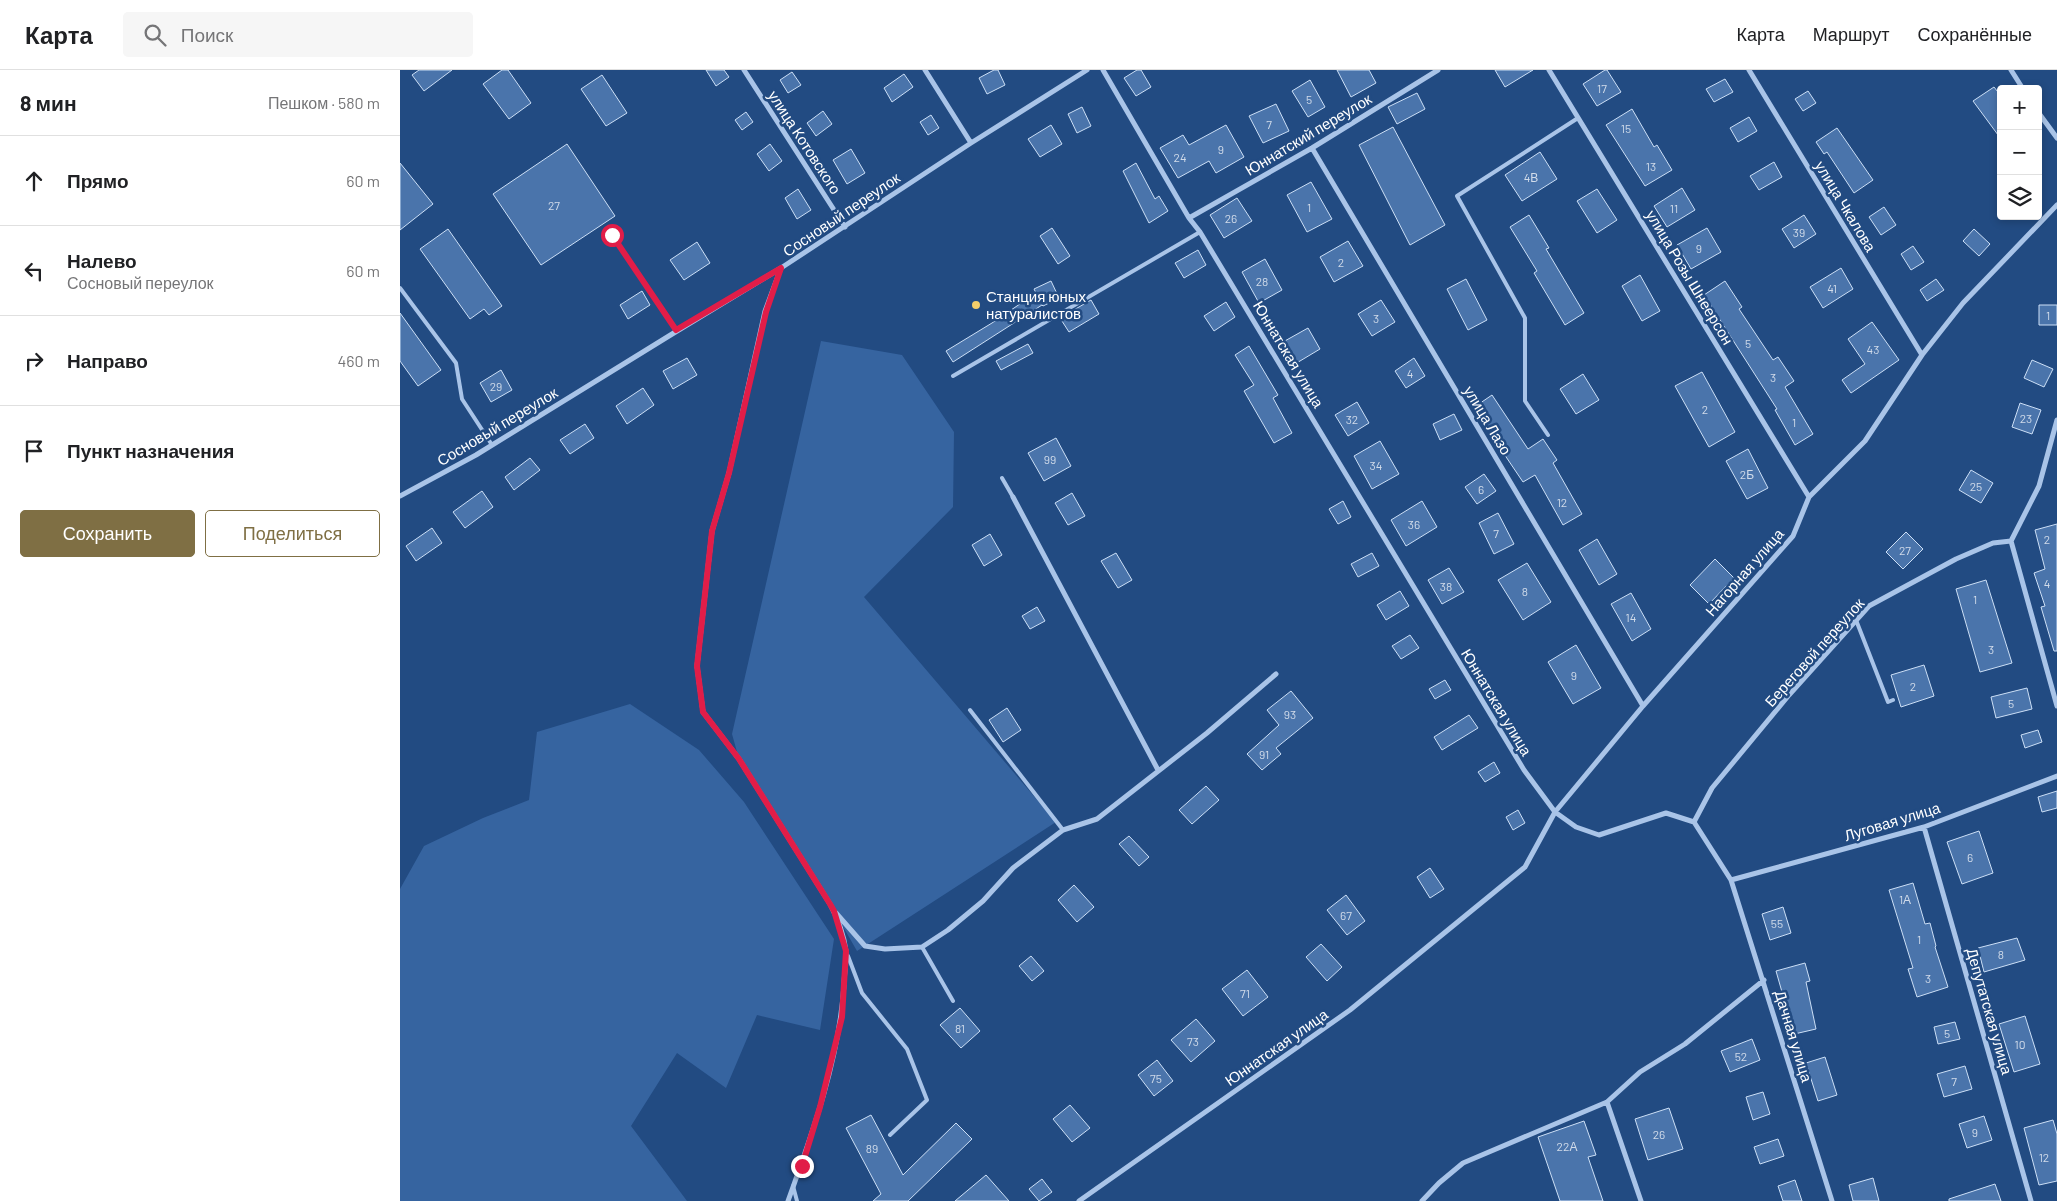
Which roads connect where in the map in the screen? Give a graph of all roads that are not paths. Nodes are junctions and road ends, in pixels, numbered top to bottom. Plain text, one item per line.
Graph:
1 (744, 70) edge
2 (925, 70) edge
3 (1087, 70) edge
4 (1103, 70) edge
5 (1438, 70) edge
6 (1549, 70) edge
7 (1749, 70) edge
8 (2011, 70) edge
9 (2020, 85) edge
10 (2042, 117) edge
11 (1578, 118) junction
12 (2057, 138) edge
13 (971, 142) junction
14 (1312, 148) junction
15 (2057, 204) edge
16 (1189, 218) junction
17 (845, 227) junction
18 (1200, 232) junction
19 (612, 235) dead end
20 (781, 268) junction
21 (400, 288) edge
22 (676, 330) junction
23 (1922, 355) junction
24 (953, 376) dead end
25 (2057, 420) edge
26 (1548, 435) dead end
27 (492, 445) junction
28 (1002, 478) dead end
29 (400, 496) edge
30 (1013, 497) joint
31 (1809, 497) junction
32 (2011, 541) junction
33 (1856, 620) junction
34 (1276, 674) dead end
35 (1893, 700) dead end
36 (1642, 706) junction
37 (2057, 706) edge
38 (970, 710) dead end
39 (1158, 770) junction
40 (2057, 776) edge
41 (1555, 812) junction
42 (1694, 822) junction
43 (1924, 827) junction
44 (1063, 830) junction
45 (1731, 880) junction
46 (834, 911) junction
47 (922, 947) junction
48 (846, 951) junction
49 (1764, 980) junction
50 (953, 1001) dead end
51 (1607, 1102) junction
52 (890, 1135) dead end
53 (793, 1186) junction
54 (788, 1201) edge
55 (797, 1201) edge
56 (1079, 1201) edge
57 (1422, 1201) edge
58 (1641, 1201) edge
59 (1832, 1201) edge
60 (2031, 1201) edge

1 - 17 street, улица Котовского
2 - 13 street
3 - 13 street, Сосновый переулок
4 - 16 street, Юннатская улица
5 - 14 street, Юннатский переулок
6 - 11 street, улица Розы Шнеерсон
7 - 23 street, улица Чкалова
8 - 9 street
10 - 12 street
11 - 26 lane
11 - 31 street, улица Розы Шнеерсон
13 - 17 street, Сосновый переулок
14 - 16 street, Юннатский переулок
14 - 36 street, улица Лазо
15 - 23 street, Нагорная улица
16 - 18 street, Юннатская улица
17 - 20 street, Сосновый переулок
18 - 24 lane
18 - 41 street, Юннатская улица
19 - 22 lane
20 - 22 street, Сосновый переулок
20 - 46 street
21 - 27 lane
22 - 27 street, Сосновый переулок
23 - 31 street, Нагорная улица
25 - 32 street
27 - 29 street, Сосновый переулок
28 - 30 lane
30 - 39 street
31 - 36 street, Нагорная улица
32 - 33 street, Береговой переулок
32 - 37 street
33 - 35 lane
33 - 42 street, Береговой переулок
34 - 39 street
36 - 41 street, Нагорная улица
38 - 44 lane
39 - 44 street
40 - 43 street, Луговая улица
41 - 42 street
41 - 56 street, Юннатская улица
42 - 45 street, Дачная улица
43 - 45 street, Луговая улица
43 - 60 street, Депутатская улица
44 - 47 street
45 - 49 street, Дачная улица
46 - 47 street
46 - 48 street
47 - 50 lane
48 - 52 lane
48 - 53 street
49 - 51 street
49 - 59 street, Дачная улица
51 - 57 street
51 - 58 street
53 - 54 street
53 - 55 lane

